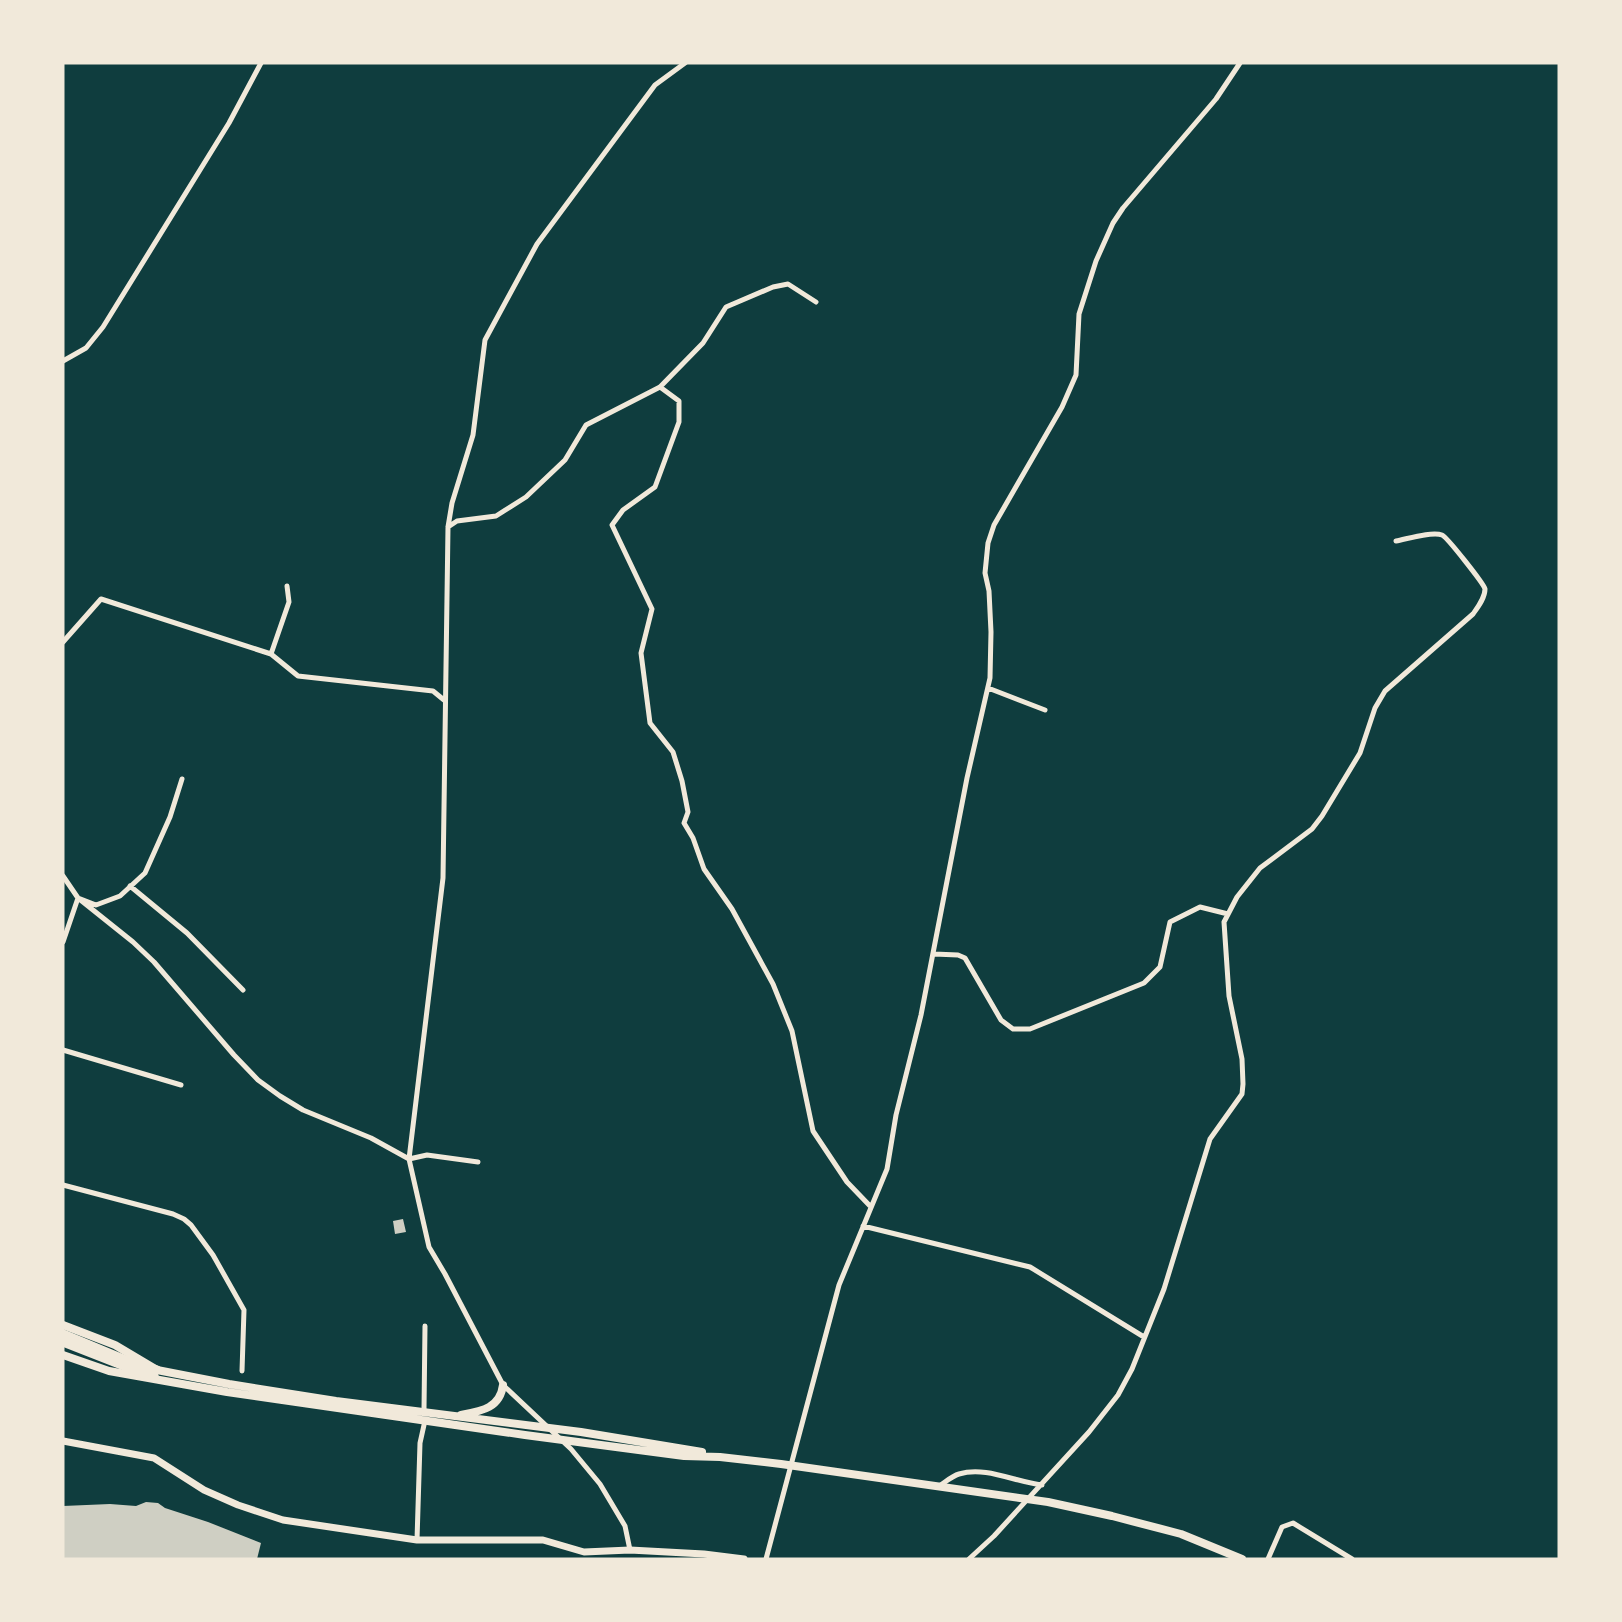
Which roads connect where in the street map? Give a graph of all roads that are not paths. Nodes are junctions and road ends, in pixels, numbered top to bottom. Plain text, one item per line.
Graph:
1 (261, 63) edge
2 (685, 63) edge
3 (1240, 63) edge
4 (816, 303) dead end
5 (63, 361) edge
6 (660, 387) junction
7 (448, 527) junction
8 (1396, 541) dead end
9 (287, 586) dead end
10 (63, 642) edge
11 (271, 654) junction
12 (988, 688) junction
13 (444, 700) junction
14 (1045, 710) dead end
15 (182, 779) dead end
16 (63, 876) edge
17 (130, 886) junction
18 (78, 898) junction
19 (1228, 914) junction
20 (63, 942) edge
21 (934, 954) junction
22 (243, 990) dead end
23 (63, 1050) edge
24 (181, 1085) dead end
25 (409, 1160) junction
26 (478, 1162) dead end
27 (63, 1185) edge
28 (871, 1207) junction
29 (863, 1226) junction
30 (63, 1325) edge
31 (425, 1326) dead end
32 (63, 1334) edge
33 (1144, 1337) junction
34 (63, 1342) edge
35 (63, 1355) edge
36 (242, 1371) dead end
37 (156, 1374) junction
38 (503, 1385) junction
39 (424, 1409) dead end
40 (452, 1416) junction
41 (437, 1419) junction
42 (424, 1425) dead end
43 (526, 1431) junction
44 (63, 1441) edge
45 (953, 1477) junction
46 (1042, 1485) junction
47 (939, 1486) junction
48 (958, 1489) junction
49 (417, 1540) junction
50 (630, 1550) junction
51 (744, 1559) edge
52 (765, 1559) edge
53 (969, 1559) edge
54 (1242, 1559) edge
55 (1268, 1559) edge
56 (1352, 1559) edge

1 - 5 street
2 - 7 street
3 - 12 street
4 - 6 street
6 - 7 street
6 - 28 street
7 - 13 street
8 - 19 street
9 - 11 street
10 - 11 street
11 - 13 street
12 - 14 street
12 - 21 street
13 - 25 street
15 - 17 street
16 - 18 street
17 - 18 street
17 - 22 street
18 - 20 street
18 - 25 street
19 - 21 street
19 - 33 street
21 - 28 street
23 - 24 street
25 - 26 street
25 - 38 street
27 - 36 street
28 - 29 street
29 - 33 street
29 - 52 street
30 - 37 main road
31 - 39 street
32 - 37 highway
33 - 46 street
34 - 37 highway
35 - 37 main road
37 - 41 main road
38 - 40 main road
38 - 50 street
40 - 41 main road
40 - 43 main road
41 - 43 main road
42 - 49 street
43 - 47 main road
44 - 49 street
45 - 46 street
45 - 47 street
45 - 48 street
46 - 53 street
47 - 48 main road
48 - 54 main road
49 - 50 street
50 - 51 street
55 - 56 street

